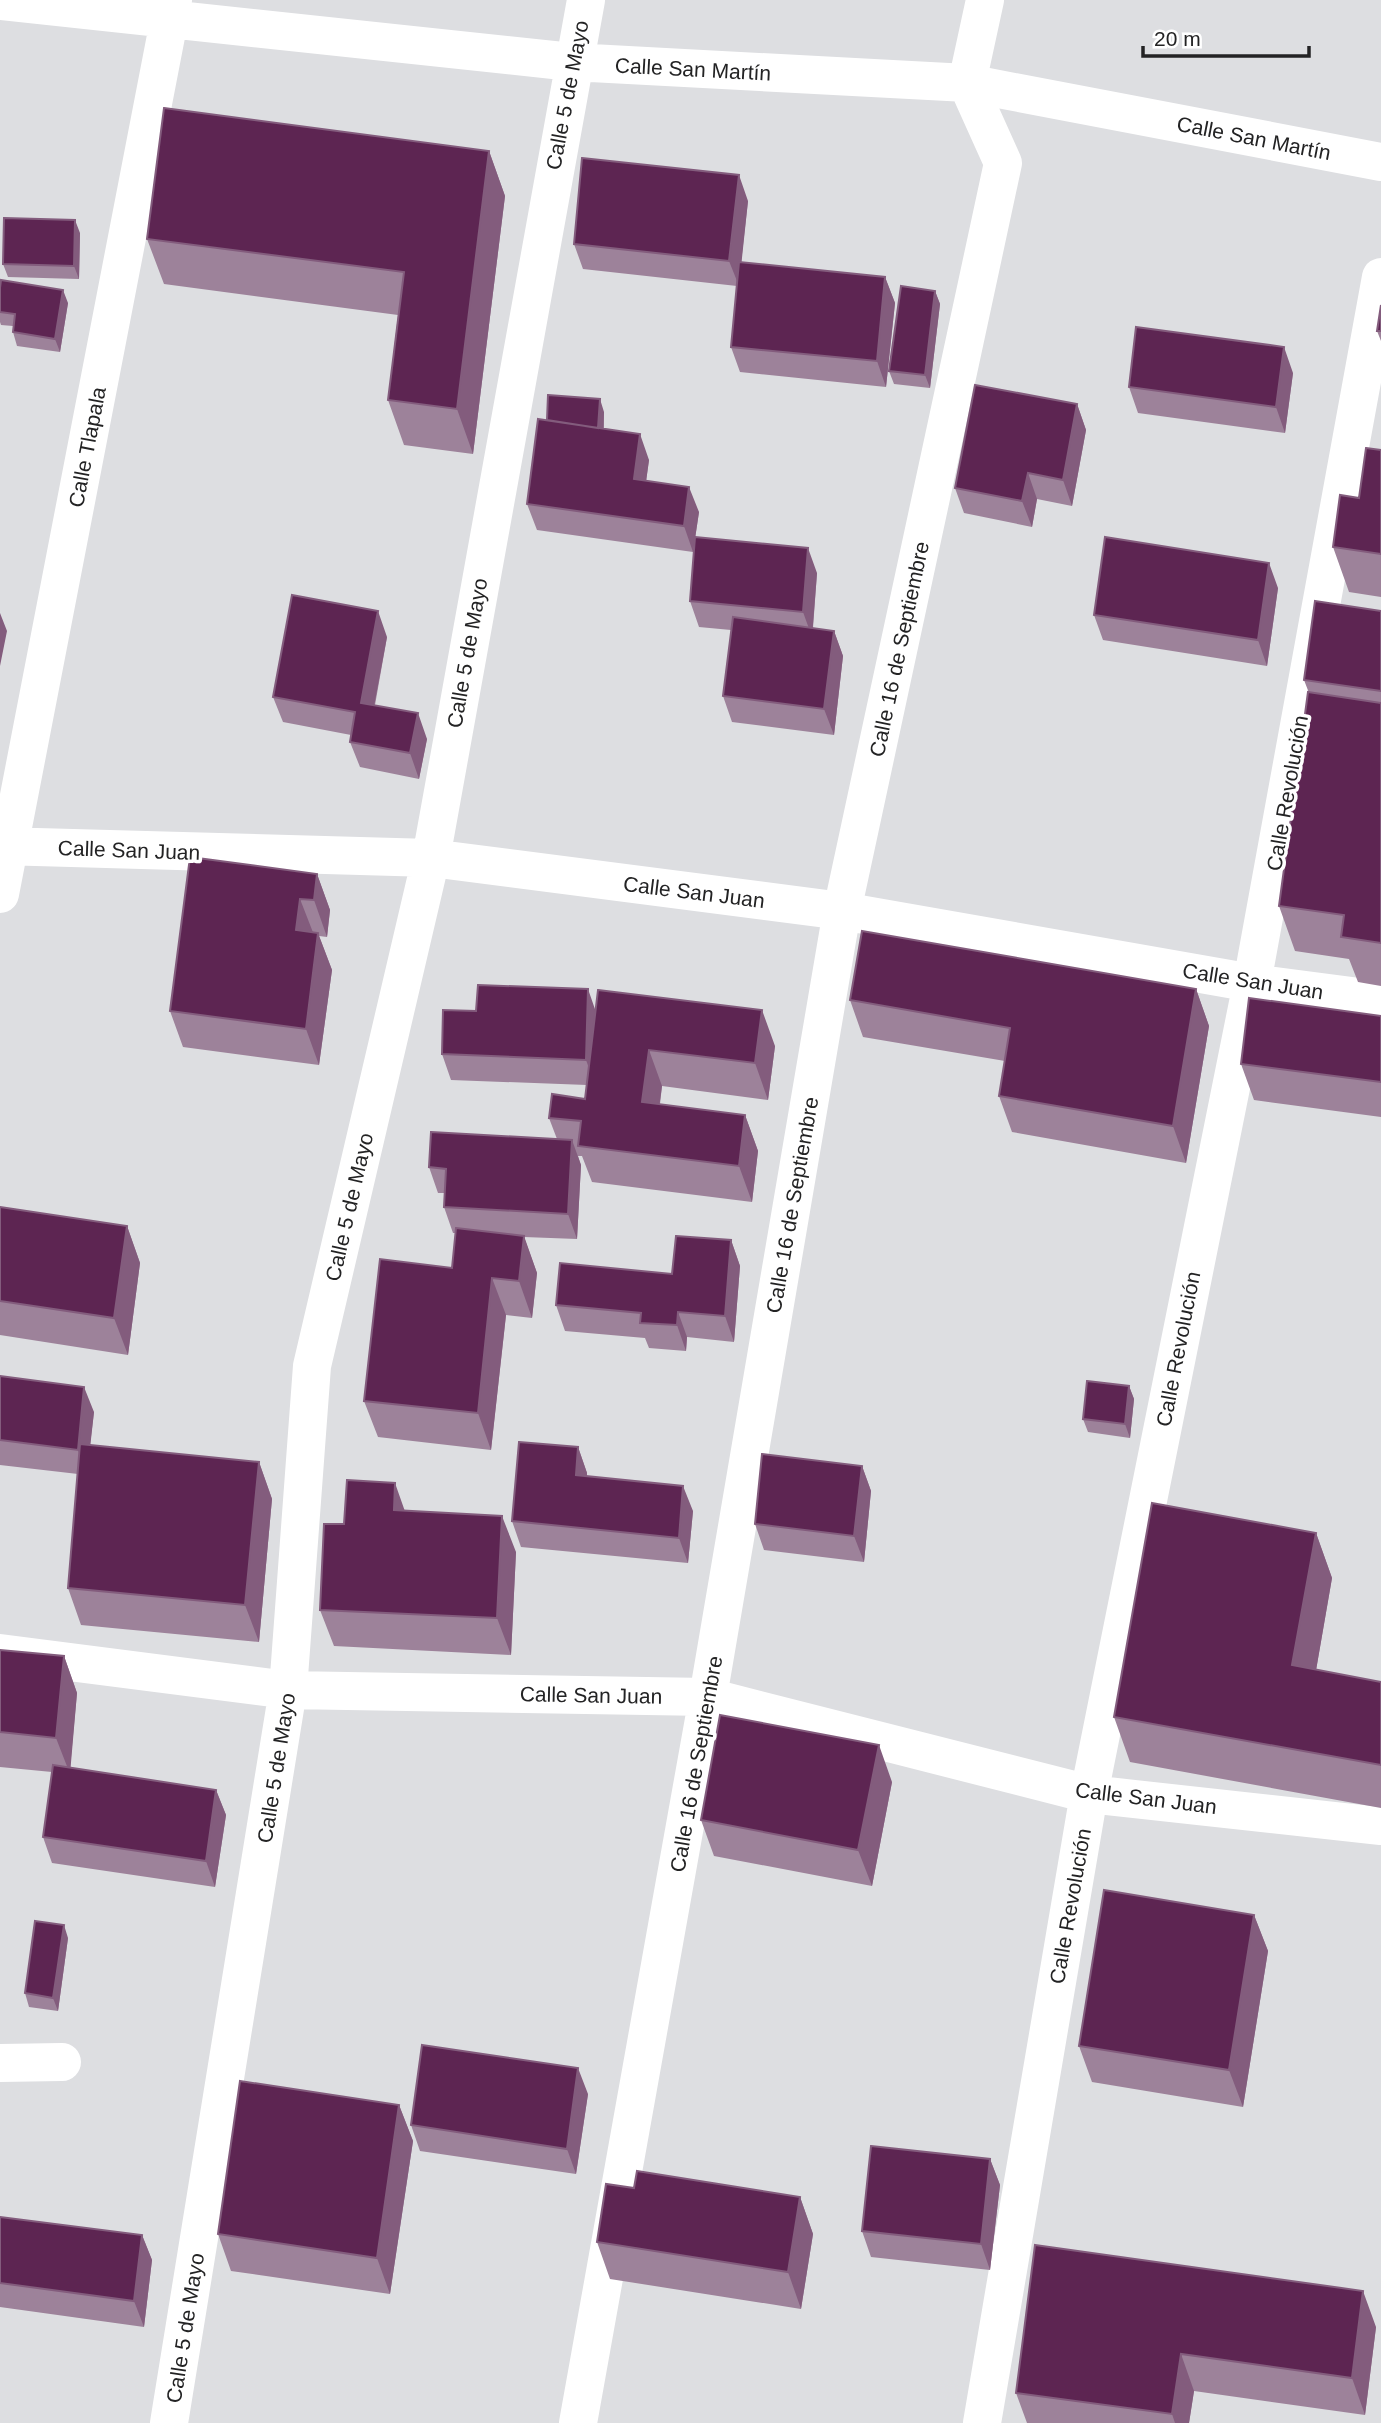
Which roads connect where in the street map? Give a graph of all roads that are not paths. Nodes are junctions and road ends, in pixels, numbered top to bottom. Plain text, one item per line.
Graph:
1 (586, 0) edge
2 (985, 0) edge
3 (0, 1) edge
4 (171, 10) edge
5 (572, 62) junction
6 (967, 83) junction
7 (1381, 162) edge
8 (1381, 276) edge
9 (5, 846) edge
10 (431, 858) junction
11 (0, 894) edge
12 (842, 911) junction
13 (1252, 983) junction
14 (1381, 1000) edge
15 (0, 1653) edge
16 (288, 1690) junction
17 (708, 1697) junction
18 (1089, 1794) junction
19 (1381, 1826) edge
20 (62, 2062) dead end
21 (0, 2063) edge
22 (169, 2423) edge
23 (578, 2423) edge
24 (982, 2423) edge

1 - 5 street, Calle 5 de Mayo
2 - 6 street
3 - 4 street, Calle San Martín
4 - 5 street, Calle San Martín
4 - 9 street, Calle Tlapala
5 - 6 street, Calle San Martín
5 - 10 street, Calle 5 de Mayo
6 - 7 street, Calle San Martín
6 - 12 street, Calle 16 de Septiembre
8 - 13 street, Calle Revolución
9 - 10 street, Calle San Juan
9 - 11 street, Calle Tlapala
10 - 12 street, Calle San Juan
10 - 16 street, Calle 5 de Mayo
12 - 13 street, Calle San Juan
12 - 17 street, Calle 16 de Septiembre
13 - 14 street, Calle San Juan
13 - 18 street, Calle Revolución
15 - 16 street, Calle San Juan
16 - 17 street, Calle San Juan
16 - 22 street, Calle 5 de Mayo
17 - 18 street, Calle San Juan
17 - 23 street, Calle 16 de Septiembre
18 - 19 street, Calle San Juan
18 - 24 street, Calle Revolución
20 - 21 street

